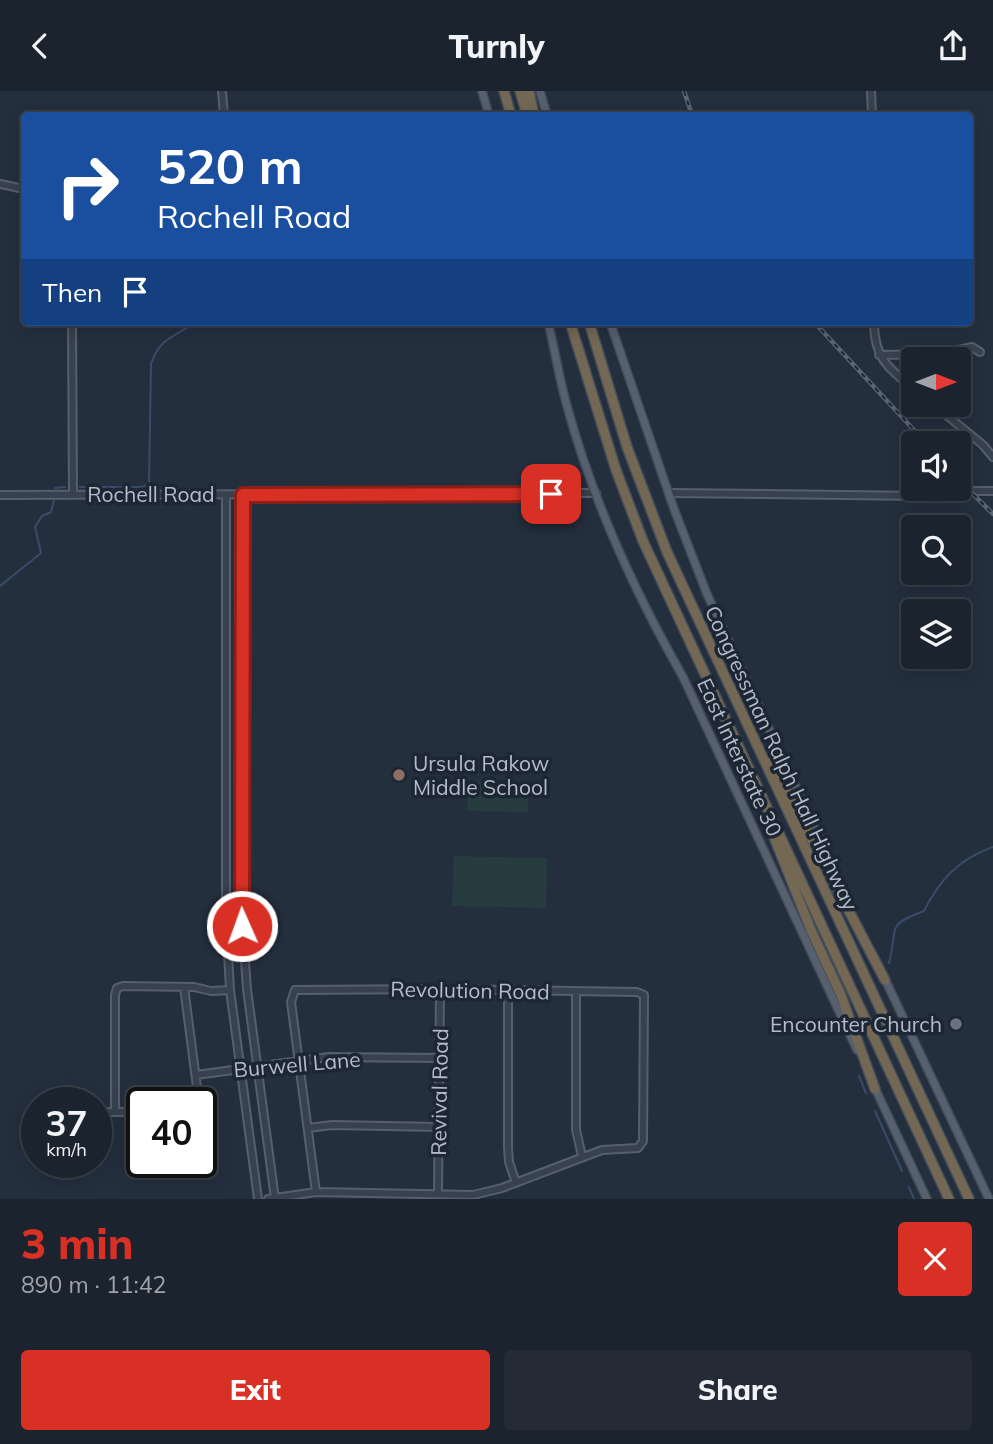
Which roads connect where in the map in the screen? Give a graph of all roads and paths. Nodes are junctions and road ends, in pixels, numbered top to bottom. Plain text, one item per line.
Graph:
1 (222, 91) edge
2 (482, 91) edge
3 (504, 91) edge
4 (520, 91) edge
5 (528, 91) edge
6 (540, 91) edge
7 (871, 91) edge
8 (224, 112) edge
9 (488, 112) edge
10 (510, 112) edge
11 (526, 112) edge
12 (533, 112) edge
13 (546, 112) edge
14 (872, 112) edge
15 (0, 184) edge
16 (21, 188) edge
17 (72, 326) edge
18 (549, 326) edge
19 (571, 326) edge
20 (590, 326) edge
21 (611, 326) edge
22 (874, 326) edge
23 (979, 352) dead end
24 (879, 355) junction
25 (901, 378) edge
26 (949, 417) edge
27 (993, 457) edge
28 (993, 491) edge
29 (596, 493) junction
30 (669, 493) junction
31 (73, 494) junction
32 (0, 495) edge
33 (226, 495) junction
34 (243, 495) junction
35 (695, 611) junction
36 (759, 792) junction
37 (885, 980) junction
38 (184, 987) junction
39 (440, 989) junction
40 (230, 990) junction
41 (508, 990) junction
42 (576, 992) junction
43 (440, 1058) junction
44 (299, 1060) junction
45 (256, 1066) junction
46 (239, 1069) junction
47 (196, 1075) junction
48 (198, 1087) edge
49 (875, 1089) junction
50 (112, 1111) edge
51 (115, 1111) junction
52 (126, 1111) edge
53 (439, 1127) junction
54 (308, 1128) junction
55 (582, 1156) junction
56 (516, 1183) junction
57 (316, 1192) junction
58 (438, 1194) junction
59 (258, 1199) edge
60 (272, 1199) edge
61 (927, 1199) edge
62 (949, 1199) edge
63 (968, 1199) edge
64 (989, 1199) edge

1 - 8 street
2 - 9 main road
3 - 10 highway
4 - 11 highway
5 - 12 highway
6 - 13 main road
7 - 14 street
15 - 16 street
17 - 31 street
18 - 29 main road, East Interstate 30
19 - 36 highway, Congressman Ralph Hall Highway
20 - 35 highway, Congressman Ralph Hall Highway
21 - 30 main road, East Interstate 30
22 - 24 street
23 - 24 street
24 - 25 street
26 - 27 street
28 - 30 street
29 - 34 street, Rochell Road
29 - 49 main road, East Interstate 30
30 - 37 main road, East Interstate 30
31 - 32 street, Rochell Road
31 - 33 street, Rochell Road
33 - 34 street, Rochell Road
33 - 40 street
34 - 45 street
35 - 37 highway
35 - 63 highway, Congressman Ralph Hall Highway
36 - 49 highway
36 - 62 highway, Congressman Ralph Hall Highway
37 - 64 main road, East Interstate 30
38 - 40 street
38 - 47 street
38 - 51 street
39 - 41 street, Revolution Road
39 - 43 street, Revival Road
39 - 44 street, Revolution Road
40 - 46 street
41 - 42 street, Revolution Road
41 - 56 street
42 - 55 street
42 - 55 street, Revolution Road
43 - 44 street, Burwell Lane
43 - 53 street, Revival Road
44 - 45 street, Burwell Lane
44 - 54 street
45 - 46 street, Burwell Lane
45 - 60 street
46 - 47 street, Burwell Lane
46 - 59 street
47 - 48 street
49 - 61 main road, East Interstate 30
50 - 51 street
51 - 52 street
53 - 54 street
53 - 58 street, Revival Road
54 - 57 street
55 - 56 street
56 - 58 street
57 - 58 street
57 - 60 street

